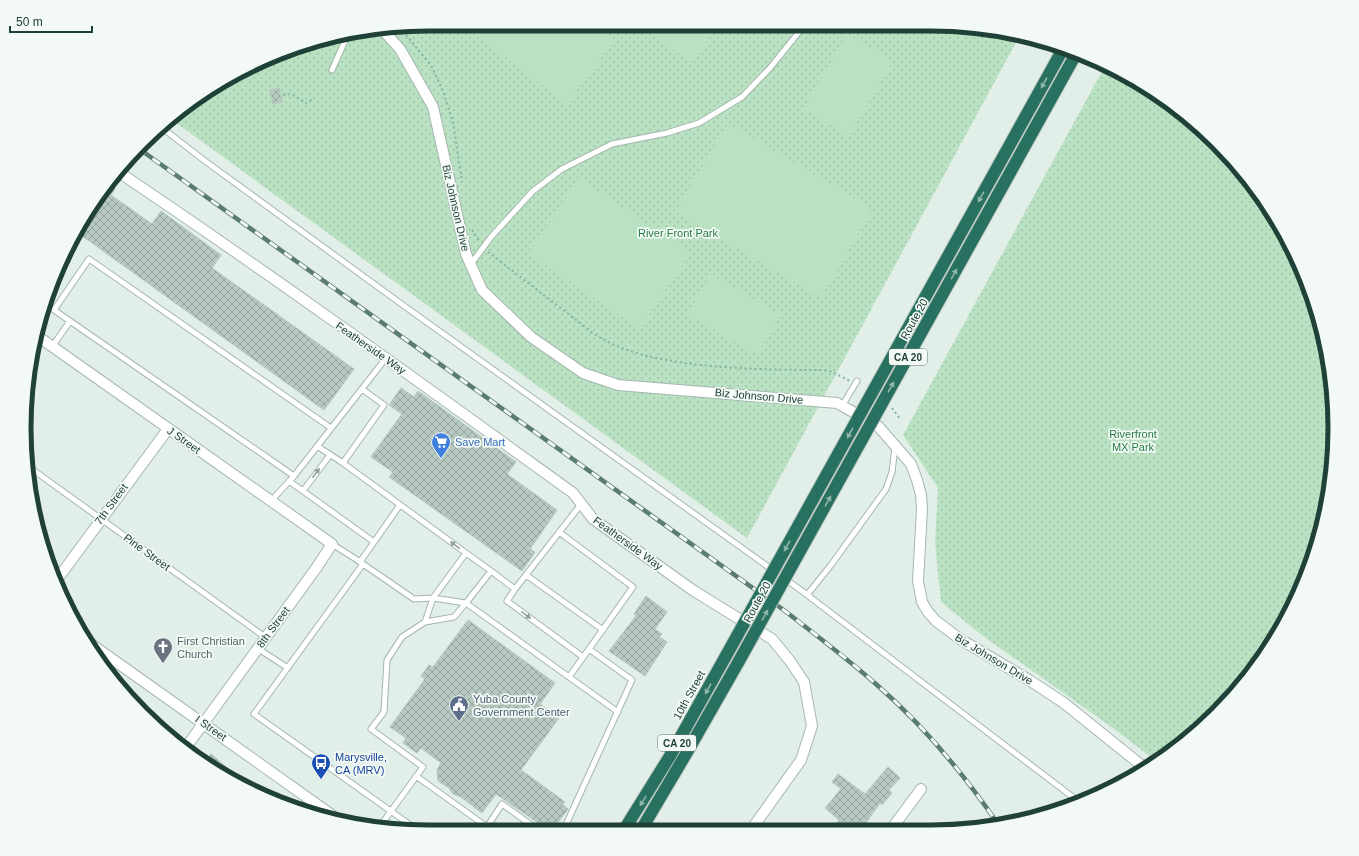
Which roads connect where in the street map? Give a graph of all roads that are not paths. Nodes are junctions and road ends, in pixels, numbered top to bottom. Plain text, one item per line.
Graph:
1 (801, 31) edge
2 (385, 33) edge
3 (345, 40) edge
4 (1061, 53) edge
5 (1074, 58) edge
6 (332, 70) dead end
7 (166, 130) edge
8 (123, 175) edge
9 (470, 264) junction
10 (70, 321) junction
11 (42, 339) edge
12 (52, 347) junction
13 (386, 358) junction
14 (856, 383) road end
15 (362, 389) junction
16 (842, 406) junction
17 (331, 428) junction
18 (168, 429) junction
19 (317, 446) junction
20 (895, 446) junction
21 (330, 455) junction
22 (343, 463) junction
23 (33, 470) edge
24 (294, 476) junction
25 (289, 481) junction
26 (303, 491) junction
27 (271, 501) junction
28 (582, 503) junction
29 (400, 505) junction
30 (101, 519) junction
31 (559, 532) junction
32 (374, 542) junction
33 (332, 544) junction
34 (466, 553) junction
35 (361, 563) junction
36 (491, 571) junction
37 (526, 575) junction
38 (60, 576) edge
39 (515, 589) junction
40 (807, 595) junction
41 (433, 598) junction
42 (466, 603) junction
43 (425, 622) junction
44 (603, 630) junction
45 (265, 637) junction
46 (257, 648) junction
47 (98, 649) edge
48 (589, 649) junction
49 (727, 654) joint
50 (583, 657) junction
51 (288, 668) junction
52 (569, 677) junction
53 (618, 712) junction
54 (203, 723) junction
55 (188, 744) edge
56 (1141, 765) edge
57 (416, 776) junction
58 (921, 789) dead end
59 (1074, 798) edge
60 (327, 811) edge
61 (391, 811) junction
62 (383, 823) edge
63 (409, 824) edge
64 (485, 825) edge
65 (491, 825) edge
66 (531, 825) edge
67 (566, 825) edge
68 (627, 825) edge
69 (644, 825) edge
70 (755, 825) edge
71 (894, 825) edge

1 - 9 lane
2 - 9 street, Biz Johnson Drive
3 - 6 lane
4 -> 49 highway, Route 20 / CA 20, bridge
69 -> 5 highway, Route 20 / CA 20, bridge
7 - 40 lane
8 - 13 street, Featherside Way
9 - 16 street, Biz Johnson Drive
10 - 12 lane
10 - 17 lane
10 - 24 lane
11 - 12 street, J Street
12 - 18 street, J Street
13 - 15 lane
13 - 28 street, Featherside Way
14 - 16 lane
15 - 17 lane
15 - 22 lane
16 - 20 street, Biz Johnson Drive
17 - 19 lane
18 - 27 street, J Street
18 - 30 street, 7th Street
19 - 21 lane
19 - 24 lane
20 - 40 lane
20 - 56 street, Biz Johnson Drive
21 - 22 lane
26 -> 21 lane
22 - 29 lane
23 - 30 lane, Pine Street
24 - 25 lane
25 - 26 lane
25 - 27 lane
26 - 32 lane
27 - 33 street, J Street
28 - 31 lane
28 - 70 street, Featherside Way
29 - 32 lane
34 -> 29 lane
30 - 38 street, 7th Street
30 - 45 lane, Pine Street
31 - 37 lane
31 - 44 lane
32 - 35 lane
33 - 35 lane
33 - 45 street, 8th Street
34 - 36 lane
34 - 41 lane
35 - 41 lane
35 - 51 lane
36 - 39 lane
36 - 42 lane
37 - 39 lane
37 - 44 lane
39 -> 50 lane
40 - 59 lane
41 - 42 lane
41 - 43 lane
42 - 43 lane
42 - 52 lane
43 - 57 lane
44 - 48 lane
45 - 46 street, 8th Street
46 - 51 lane
46 - 54 street, 8th Street
47 - 54 street, I Street
48 - 50 lane
48 - 53 lane
49 -> 68 highway, 10th Street / CA 20
50 - 52 lane
51 - 61 lane
52 - 53 lane
53 - 67 lane
54 - 55 street, 8th Street
54 - 60 street, I Street
57 - 61 lane
57 - 64 lane
58 - 71 street
61 - 62 lane
61 - 63 lane
65 - 66 lane

